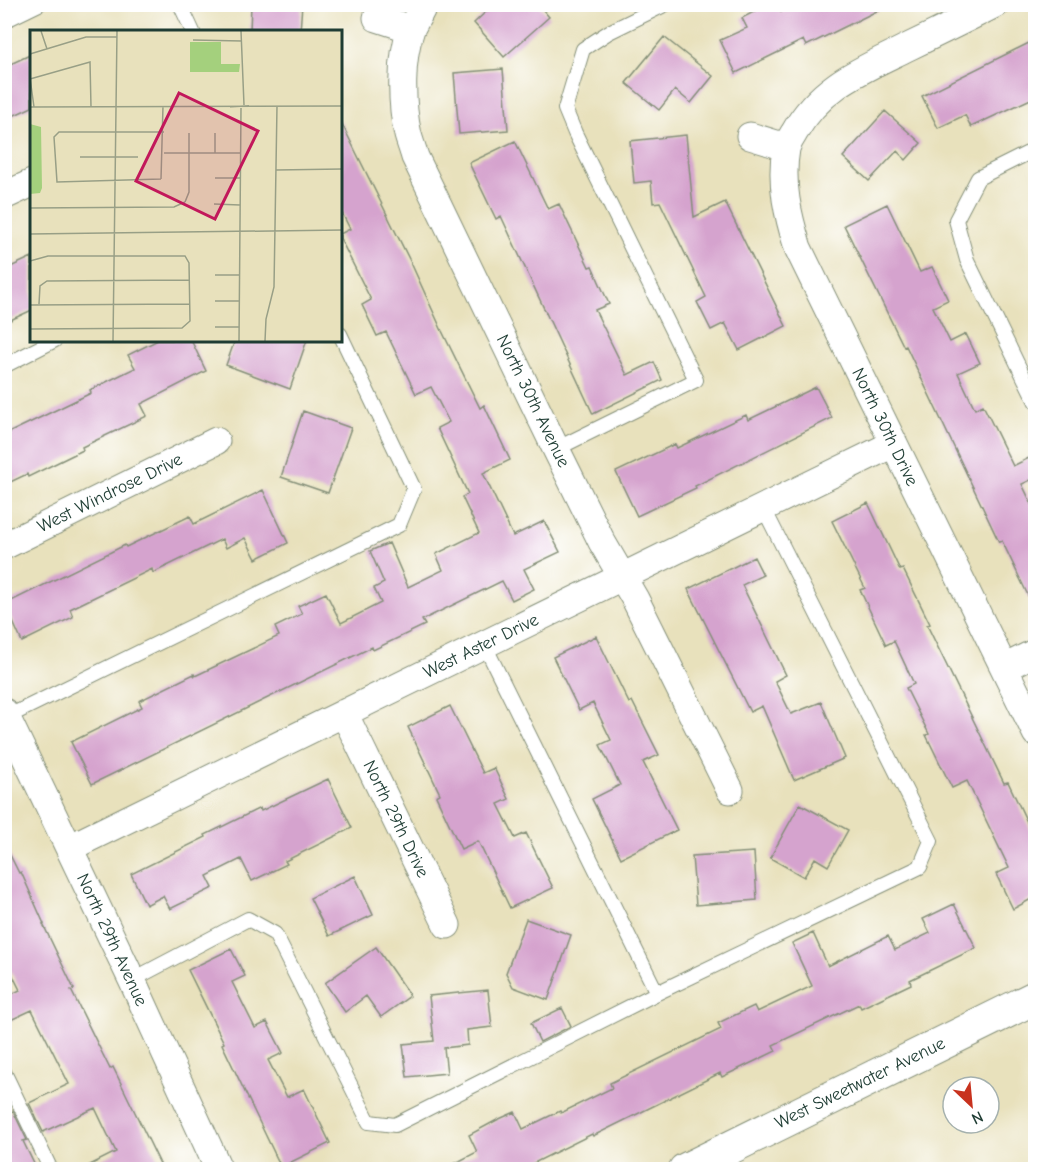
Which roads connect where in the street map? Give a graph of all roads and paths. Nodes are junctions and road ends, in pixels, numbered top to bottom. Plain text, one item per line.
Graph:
1 (39, 4) edge
2 (180, 4) edge
3 (424, 4) edge
4 (666, 4) edge
5 (994, 4) edge
6 (377, 18) dead end
7 (4, 21) edge
8 (411, 29) junction
9 (192, 30) edge
10 (750, 136) dead end
11 (786, 147) junction
12 (1035, 149) edge
13 (30, 184) edge
14 (4, 196) edge
15 (342, 338) edge
16 (51, 342) edge
17 (4, 366) edge
18 (1035, 402) edge
19 (216, 441) dead end
20 (893, 444) junction
21 (556, 449) junction
22 (763, 507) junction
23 (4, 546) edge
24 (622, 576) junction
25 (484, 644) junction
26 (1035, 652) edge
27 (1004, 668) junction
28 (344, 713) junction
29 (6, 715) edge
30 (1035, 733) edge
31 (730, 790) dead end
32 (69, 848) junction
33 (447, 925) dead end
34 (132, 980) junction
35 (657, 993) junction
36 (1035, 997) edge
37 (4, 1072) edge
38 (51, 1170) edge
39 (219, 1170) edge
40 (685, 1170) edge

1 - 7 lane
2 - 9 lane
3 - 8 street, North 30th Avenue
4 - 21 lane
5 - 11 street
6 - 8 street
8 - 21 street, North 30th Avenue
10 - 11 street
11 - 20 street, North 30th Drive
12 - 18 lane
13 - 14 street
15 - 29 lane
16 - 17 lane
19 - 23 street, West Windrose Drive
20 - 22 street, West Aster Drive
20 - 27 street, North 30th Drive
21 - 24 street, North 30th Avenue
22 - 24 street, West Aster Drive
22 - 35 lane
24 - 25 street, West Aster Drive
24 - 31 street, North 30th Avenue
25 - 28 street, West Aster Drive
25 - 35 lane
26 - 27 street
27 - 30 street, North 30th Drive
28 - 32 street, West Aster Drive
28 - 33 street, North 29th Drive
29 - 32 street, North 29th Avenue
32 - 34 street, North 29th Avenue
34 - 35 lane
34 - 39 street, North 29th Avenue
36 - 40 street, West Sweetwater Avenue
37 - 38 lane

